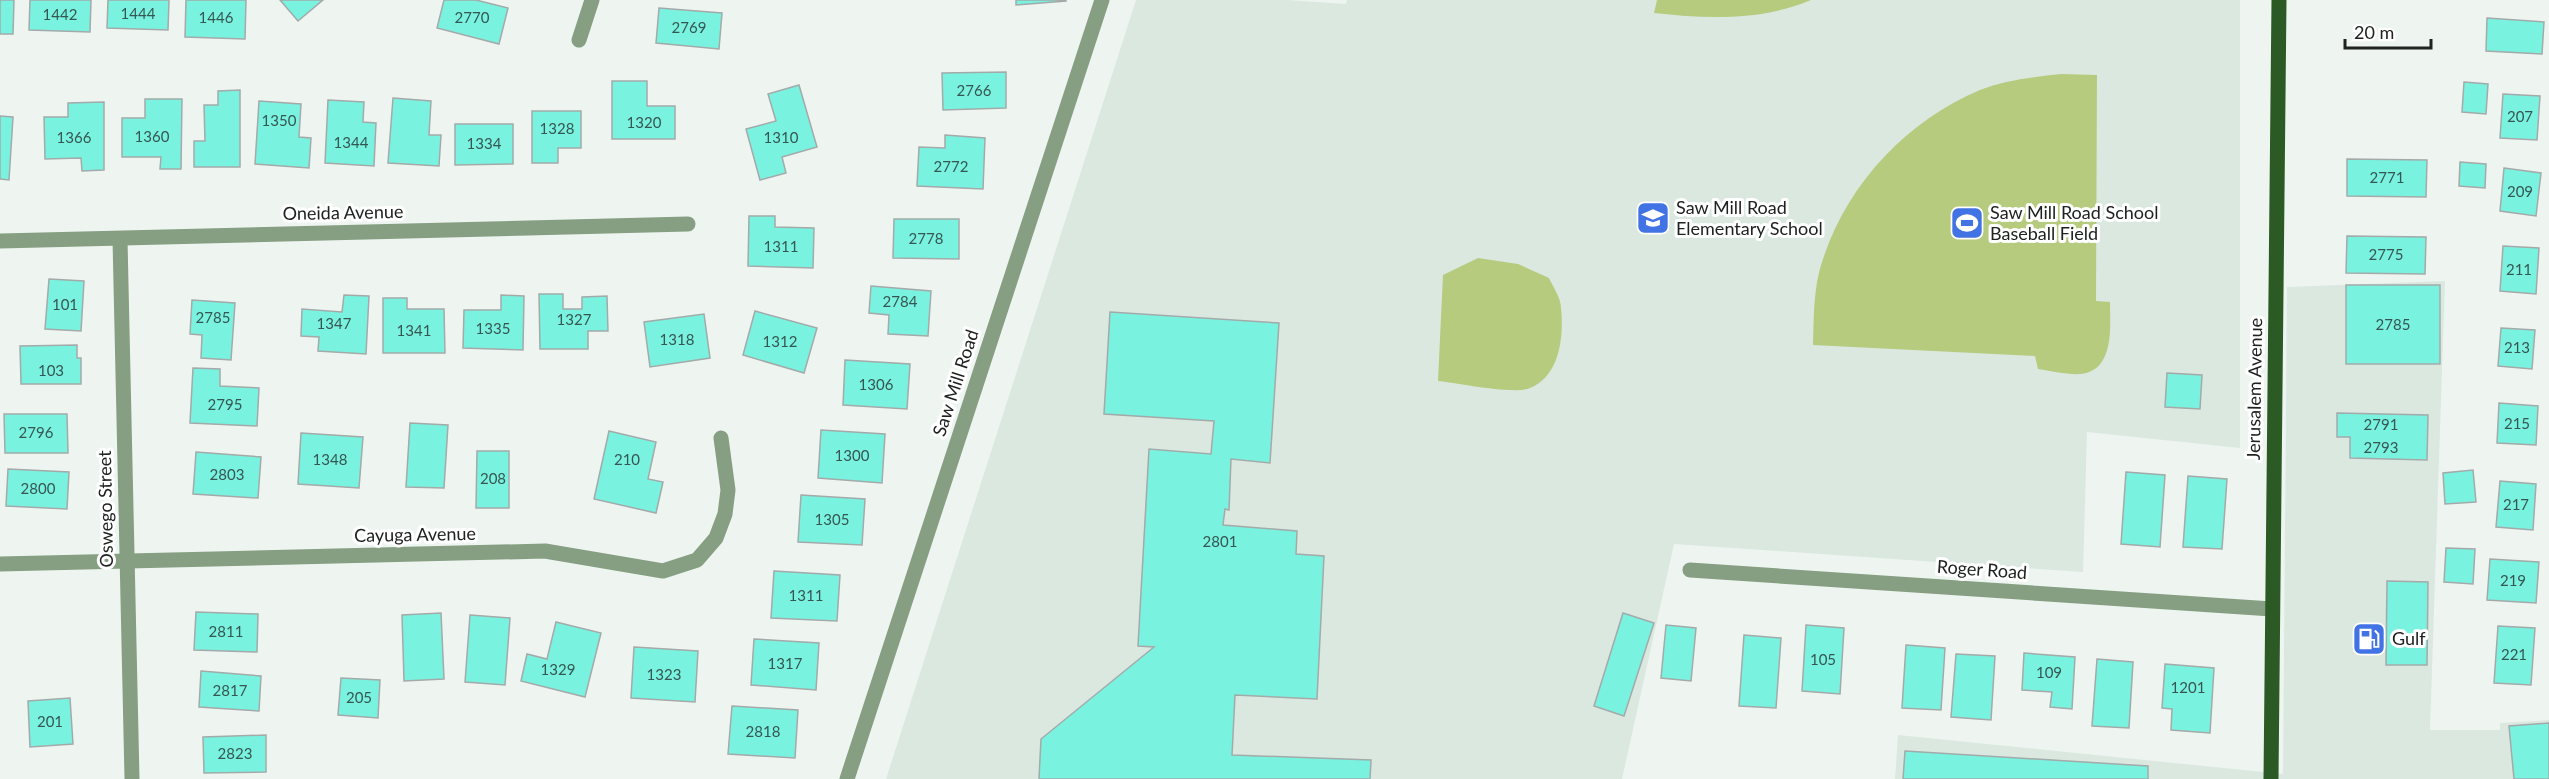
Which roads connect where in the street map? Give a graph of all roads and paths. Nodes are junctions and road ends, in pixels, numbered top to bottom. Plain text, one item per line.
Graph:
1 (592, 0) edge
2 (1102, 0) edge
3 (2278, 0) edge
4 (579, 40) dead end
5 (688, 224) dead end
6 (120, 238) junction
7 (0, 241) edge
8 (721, 438) dead end
9 (127, 561) junction
10 (0, 564) edge
11 (1690, 570) dead end
12 (2272, 609) junction
13 (132, 779) edge
14 (847, 779) edge
15 (2271, 779) edge

1 - 4 street
2 - 14 street, Saw Mill Road
3 - 12 main road, Jerusalem Avenue
5 - 6 street, Oneida Avenue
6 - 7 street, Oneida Avenue
6 - 9 street, Oswego Street
8 - 9 street, Cayuga Avenue
9 - 10 street, Cayuga Avenue
9 - 13 street, Oswego Street
11 - 12 street, Roger Road
12 - 15 main road, Jerusalem Avenue

